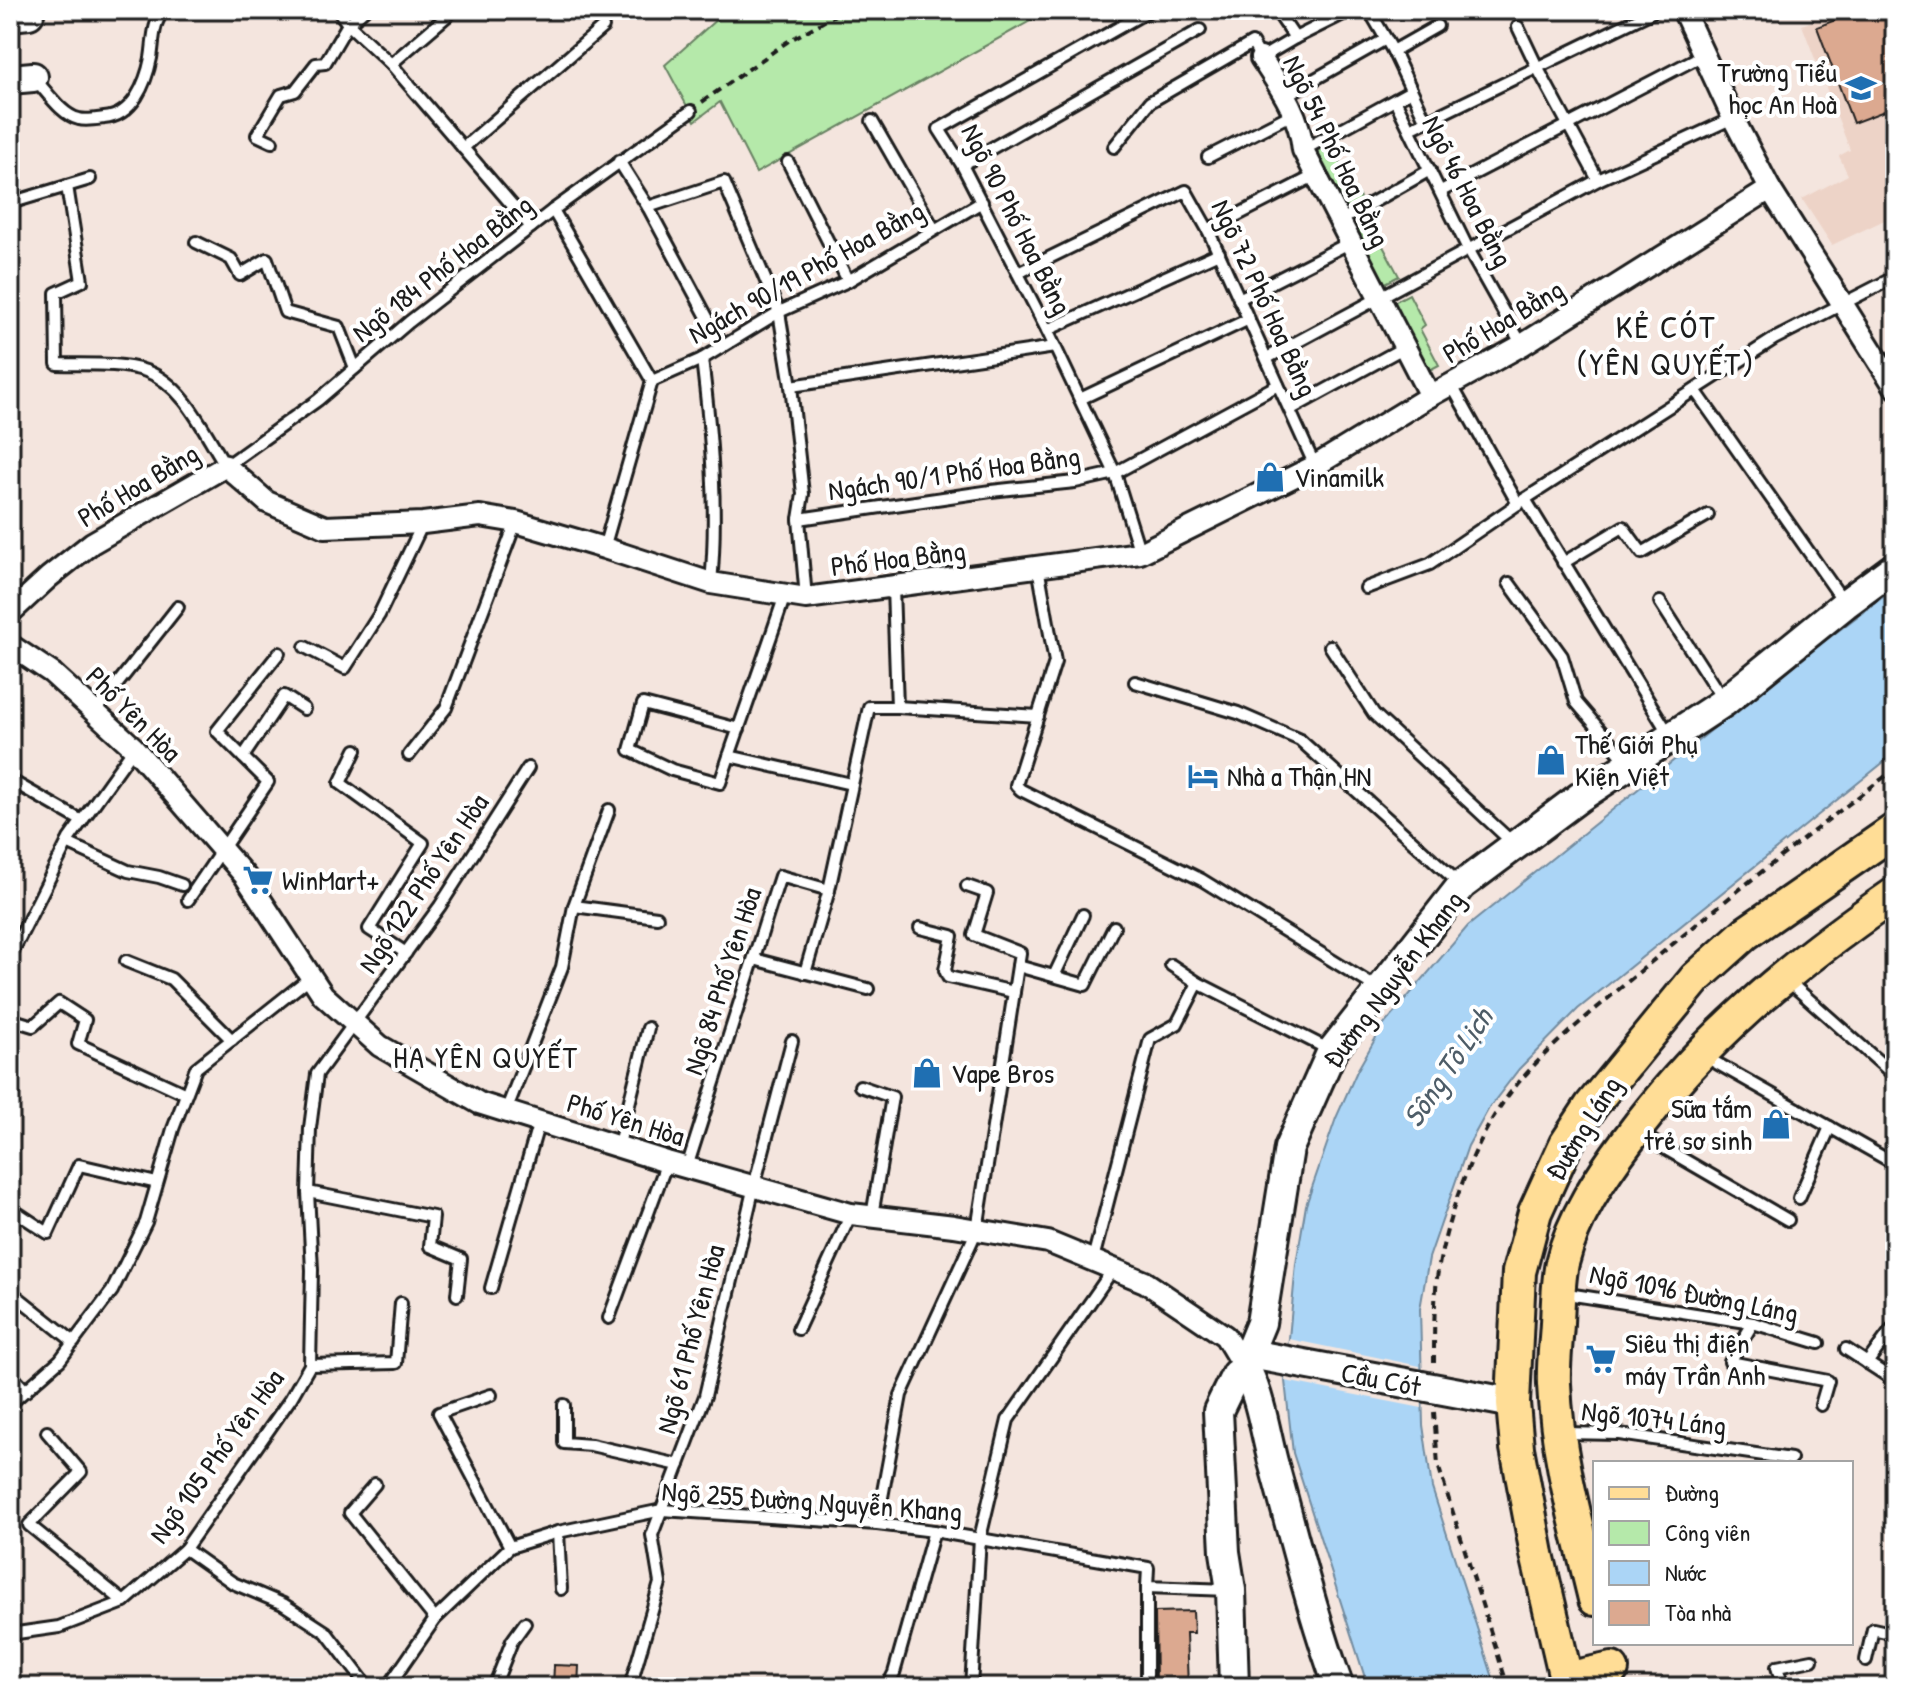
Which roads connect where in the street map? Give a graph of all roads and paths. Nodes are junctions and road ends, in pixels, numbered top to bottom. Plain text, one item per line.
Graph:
1 (164, 10) edge
2 (338, 10) edge
3 (364, 10) edge
4 (454, 10) edge
5 (844, 10) edge
6 (1150, 10) edge
7 (1276, 10) edge
8 (1351, 10) edge
9 (1369, 10) edge
10 (1656, 10) edge
11 (1683, 10) edge
12 (348, 24) junction
13 (1437, 26) dead end
14 (603, 27) dead end
15 (1518, 27) dead end
16 (1200, 30) dead end
17 (1295, 38) junction
18 (1386, 39) junction
19 (1393, 51) junction
20 (1705, 54) junction
21 (1261, 58) junction
22 (391, 64) junction
23 (1537, 67) junction
24 (22, 78) edge
25 (1411, 91) junction
26 (1395, 100) junction
27 (1290, 105) junction
28 (691, 111) joint
29 (1733, 118) junction
30 (872, 121) dead end
31 (1426, 121) junction
32 (1568, 123) junction
33 (1410, 129) junction
34 (272, 142) dead end
35 (1114, 147) dead end
36 (463, 148) junction
37 (1303, 150) junction
38 (1208, 157) dead end
39 (619, 161) junction
40 (788, 162) dead end
41 (962, 165) junction
42 (1430, 170) junction
43 (1316, 175) junction
44 (90, 179) dead end
45 (1598, 180) junction
46 (67, 186) junction
47 (1770, 189) junction
48 (1441, 191) junction
49 (982, 202) junction
50 (10, 203) edge
51 (648, 207) junction
52 (553, 210) junction
53 (1338, 222) junction
54 (531, 227) junction
55 (934, 229) junction
56 (1208, 230) junction
57 (196, 242) dead end
58 (1349, 243) junction
59 (1468, 249) junction
60 (1219, 253) junction
61 (1018, 273) junction
62 (1895, 277) edge
63 (848, 281) junction
64 (1378, 297) junction
65 (1239, 299) junction
66 (1843, 304) junction
67 (779, 312) junction
68 (1249, 319) junction
69 (1047, 330) junction
70 (722, 345) junction
71 (1522, 345) junction
72 (1055, 347) junction
73 (1403, 348) junction
74 (1267, 358) junction
75 (702, 359) junction
76 (355, 368) junction
77 (652, 381) junction
78 (1451, 384) junction
79 (1278, 385) junction
80 (791, 386) junction
81 (1895, 387) edge
82 (1695, 390) junction
83 (1430, 396) junction
84 (1080, 399) junction
85 (1291, 409) junction
86 (226, 466) junction
87 (1315, 466) junction
88 (1115, 473) junction
89 (1522, 501) junction
90 (1708, 515) dead end
91 (799, 519) junction
92 (516, 522) junction
93 (423, 523) junction
94 (604, 548) junction
95 (1140, 553) junction
96 (1563, 563) junction
97 (1038, 567) junction
98 (1895, 567) edge
99 (711, 583) junction
100 (1509, 583) dead end
101 (893, 587) junction
102 (1366, 588) dead end
103 (796, 596) junction
104 (1660, 602) dead end
105 (1845, 604) junction
106 (178, 607) dead end
107 (10, 613) edge
108 (10, 645) edge
109 (1330, 646) dead end
110 (305, 647) dead end
111 (279, 653) dead end
112 (1135, 682) dead end
113 (1724, 702) junction
114 (897, 707) junction
115 (304, 709) dead end
116 (96, 711) junction
117 (1038, 716) junction
118 (739, 729) junction
119 (1670, 736) junction
120 (134, 748) junction
121 (356, 750) dead end
122 (409, 755) dead end
123 (729, 756) junction
124 (243, 757) junction
125 (1629, 764) junction
126 (528, 768) dead end
127 (10, 780) edge
128 (851, 784) junction
129 (609, 810) dead end
130 (82, 821) junction
131 (1895, 830) edge
132 (67, 843) junction
133 (1515, 845) junction
134 (223, 850) junction
135 (1830, 873) junction
136 (182, 885) dead end
137 (1462, 885) junction
138 (967, 886) dead end
139 (829, 890) junction
140 (1895, 894) edge
141 (188, 900) dead end
142 (574, 906) junction
143 (1083, 915) dead end
144 (657, 917) dead end
145 (1861, 918) junction
146 (1114, 927) dead end
147 (920, 928) dead end
148 (1099, 944) dead end
149 (13, 951) dead end
150 (406, 953) junction
151 (754, 959) junction
152 (126, 961) dead end
153 (1171, 965) dead end
154 (1018, 966) junction
155 (805, 973) junction
156 (312, 976) junction
157 (1054, 976) junction
158 (1783, 976) junction
159 (1079, 983) junction
160 (1198, 983) junction
161 (868, 989) dead end
162 (1379, 989) junction
163 (1014, 992) junction
164 (10, 1019) edge
165 (356, 1023) junction
166 (648, 1028) dead end
167 (232, 1040) junction
168 (792, 1041) dead end
169 (1332, 1051) junction
170 (1699, 1053) junction
171 (1895, 1076) edge
172 (860, 1086) dead end
173 (186, 1094) junction
174 (506, 1111) junction
175 (539, 1122) junction
176 (1830, 1127) junction
177 (1635, 1131) junction
178 (618, 1148) junction
179 (667, 1162) junction
180 (1895, 1164) edge
181 (687, 1167) junction
182 (157, 1183) junction
183 (754, 1186) junction
184 (308, 1192) junction
185 (1799, 1198) dead end
186 (10, 1208) edge
187 (851, 1214) junction
188 (872, 1216) junction
189 (1788, 1220) dead end
190 (977, 1230) junction
191 (1093, 1259) junction
192 (1114, 1268) junction
193 (491, 1288) dead end
194 (10, 1291) edge
195 (1559, 1293) junction
196 (457, 1295) dead end
197 (401, 1303) dead end
198 (609, 1318) dead end
199 (1753, 1323) junction
200 (1895, 1325) edge
201 (798, 1329) dead end
202 (74, 1342) junction
203 (1819, 1343) dead end
204 (1846, 1349) dead end
205 (1867, 1363) junction
206 (1243, 1364) junction
207 (310, 1365) junction
208 (10, 1374) edge
209 (1895, 1381) edge
210 (26, 1391) junction
211 (491, 1395) dead end
212 (1513, 1403) junction
213 (10, 1404) edge
214 (564, 1405) dead end
215 (1821, 1405) dead end
216 (47, 1432) dead end
217 (1558, 1433) junction
218 (1791, 1459) dead end
219 (679, 1465) junction
220 (375, 1484) dead end
221 (662, 1510) junction
222 (877, 1524) junction
223 (934, 1531) junction
224 (558, 1532) junction
225 (980, 1538) junction
226 (510, 1547) junction
227 (185, 1549) junction
228 (1147, 1587) junction
229 (561, 1589) dead end
230 (1231, 1590) junction
231 (1593, 1590) edge
232 (124, 1602) junction
233 (435, 1619) junction
234 (525, 1623) dead end
235 (10, 1634) edge
236 (1895, 1634) edge
237 (1812, 1660) dead end
238 (1866, 1660) dead end
239 (1612, 1666) edge
240 (1567, 1683) edge
241 (368, 1687) edge
242 (388, 1687) edge
243 (494, 1687) edge
244 (630, 1687) edge
245 (887, 1687) edge
246 (971, 1687) edge
247 (1147, 1687) edge
248 (1234, 1687) edge
249 (1339, 1687) edge
250 (1783, 1687) edge

1 - 24 lane
2 - 12 lane
3 - 12 lane
4 - 22 lane
5 - 28 path
6 - 41 lane, Ngõ 90 Phố Hoa Bằng
7 - 17 lane
8 - 17 lane
9 - 18 lane
10 - 23 lane
11 - 20 street
12 - 22 lane
12 - 34 lane
13 - 19 lane
14 - 36 lane
15 - 23 lane
16 - 41 lane
17 - 21 lane
18 - 19 lane
18 - 27 lane
19 - 25 lane
20 - 29 street
20 - 32 lane
21 - 27 street, Ngõ 54 Phố Hoa Bằng
21 - 35 lane, Ngõ 54 Phố Hoa Bằng
22 - 36 lane
23 - 31 lane
23 - 32 lane
25 - 26 lane
25 - 31 lane
26 - 33 lane, Ngõ 46 Hoa Bằng
26 - 37 lane
27 - 37 street, Ngõ 54 Phố Hoa Bằng
27 - 38 lane
28 - 39 lane, Ngõ 184 Phố Hoa Bằng
29 - 45 lane
29 - 47 street
30 - 55 lane
31 - 33 lane
32 - 45 lane
32 - 48 lane
33 - 42 lane, Ngõ 46 Hoa Bằng
36 - 54 lane
37 - 43 street, Ngõ 54 Phố Hoa Bằng
39 - 51 lane
39 - 52 lane, Ngõ 184 Phố Hoa Bằng
40 - 63 lane
41 - 49 lane, Ngõ 90 Phố Hoa Bằng
42 - 48 lane, Ngõ 46 Hoa Bằng
42 - 53 lane
43 - 53 street, Ngõ 54 Phố Hoa Bằng
43 - 56 lane
44 - 46 lane
45 - 59 lane
46 - 50 lane
46 - 86 lane
47 - 66 street
47 - 71 street, Phố Hoa Bằng
48 - 59 lane, Ngõ 46 Hoa Bằng
49 - 55 lane, Ngách 90/19 Phố Hoa Bằng
49 - 61 lane, Ngõ 90 Phố Hoa Bằng
51 - 67 lane
51 - 70 lane
52 - 54 lane, Ngõ 184 Phố Hoa Bằng
52 - 77 lane
53 - 58 street, Ngõ 54 Phố Hoa Bằng
54 - 76 lane, Ngõ 184 Phố Hoa Bằng
55 - 63 lane, Ngách 90/19 Phố Hoa Bằng
56 - 60 lane, Ngõ 72 Phố Hoa Bằng
56 - 61 lane, Ngõ 72 Phố Hoa Bằng
57 - 76 lane
58 - 64 street, Ngõ 54 Phố Hoa Bằng
58 - 65 lane
59 - 64 lane
59 - 71 lane, Ngõ 46 Hoa Bằng
60 - 65 lane, Ngõ 72 Phố Hoa Bằng
60 - 69 lane
61 - 69 lane, Ngõ 90 Phố Hoa Bằng
62 - 66 lane
63 - 67 lane, Ngách 90/19 Phố Hoa Bằng
64 - 73 street, Ngõ 54 Phố Hoa Bằng
64 - 74 lane
65 - 68 lane, Ngõ 72 Phố Hoa Bằng
66 - 81 street
66 - 82 lane
67 - 70 lane, Ngách 90/19 Phố Hoa Bằng
67 - 80 lane
68 - 74 lane, Ngõ 72 Phố Hoa Bằng
68 - 84 lane
69 - 72 lane, Ngõ 90 Phố Hoa Bằng
70 - 75 lane, Ngách 90/19 Phố Hoa Bằng
71 - 78 street, Phố Hoa Bằng
72 - 80 lane
72 - 84 lane, Ngõ 90 Phố Hoa Bằng
73 - 83 street, Ngõ 54 Phố Hoa Bằng
73 - 85 lane
74 - 79 lane, Ngõ 72 Phố Hoa Bằng
75 - 77 lane, Ngách 90/19 Phố Hoa Bằng
75 - 99 lane
76 - 86 lane, Ngõ 184 Phố Hoa Bằng
77 - 94 lane
78 - 83 street, Phố Hoa Bằng
78 - 89 lane
79 - 85 lane, Ngõ 72 Phố Hoa Bằng
79 - 88 lane, Ngách 90/1 Phố Hoa Bằng
80 - 91 lane
82 - 89 lane
82 - 105 lane
83 - 87 street, Phố Hoa Bằng
84 - 88 lane, Ngõ 90 Phố Hoa Bằng
85 - 87 lane, Ngõ 72 Phố Hoa Bằng
86 - 93 street, Phố Hoa Bằng
86 - 107 street, Phố Hoa Bằng
87 - 95 street, Phố Hoa Bằng
88 - 91 lane, Ngách 90/1 Phố Hoa Bằng
88 - 95 lane, Ngõ 90 Phố Hoa Bằng
89 - 96 lane
89 - 102 lane
90 - 96 lane
91 - 103 lane
92 - 93 street, Phố Hoa Bằng
92 - 94 street, Phố Hoa Bằng
92 - 122 lane
93 - 110 lane
94 - 99 street, Phố Hoa Bằng
95 - 97 street, Phố Hoa Bằng
96 - 119 lane
97 - 101 street, Phố Hoa Bằng
97 - 117 lane
98 - 105 main road, Đường Nguyễn Khang
99 - 103 street, Phố Hoa Bằng
100 - 125 lane
101 - 103 street, Phố Hoa Bằng
101 - 114 lane
103 - 118 lane
104 - 113 lane
105 - 113 main road, Đường Nguyễn Khang
106 - 116 lane
108 - 116 street, Phố Yên Hòa
109 - 133 lane
111 - 124 lane
112 - 137 lane
113 - 119 main road, Đường Nguyễn Khang
114 - 117 lane
114 - 128 lane
115 - 124 lane
116 - 120 street, Phố Yên Hòa
117 - 162 lane
118 - 123 lane
118 - 123 lane
119 - 125 main road, Đường Nguyễn Khang
120 - 130 lane
120 - 134 street, Phố Yên Hòa
121 - 150 lane
123 - 128 lane
124 - 134 lane
125 - 133 main road, Đường Nguyễn Khang
126 - 150 lane, Ngõ 122 Phố Yên Hòa
127 - 130 lane
128 - 139 lane
129 - 142 lane
130 - 132 lane
131 - 135 main road, Đường Láng
132 - 136 lane
132 - 149 lane
133 - 137 main road, Đường Nguyễn Khang
134 - 141 lane
134 - 156 street, Phố Yên Hòa
135 - 145 main road
135 - 212 main road, Đường Láng
137 - 162 main road, Đường Nguyễn Khang
138 - 154 lane
139 - 151 lane, Ngõ 84 Phố Yên Hòa
139 - 155 lane
140 - 145 main road, Đường Láng
142 - 144 lane
142 - 174 lane
143 - 157 lane
145 - 158 main road, Đường Láng
146 - 159 lane
147 - 163 lane
148 - 159 lane
150 - 165 lane, Ngõ 122 Phố Yên Hòa
151 - 155 lane
151 - 181 lane, Ngõ 84 Phố Yên Hòa
152 - 167 lane
153 - 160 lane
154 - 157 lane
154 - 163 lane
155 - 161 lane
156 - 165 street, Phố Yên Hòa
156 - 167 lane
157 - 159 lane
158 - 170 main road, Đường Láng
158 - 171 lane
160 - 169 lane
160 - 191 lane
162 - 169 main road, Đường Nguyễn Khang
163 - 190 lane
164 - 173 lane
165 - 174 street, Phố Yên Hòa
165 - 184 lane, Ngõ 105 Phố Yên Hòa
166 - 178 lane
167 - 173 lane
168 - 183 lane, Ngõ 61 Phố Yên Hòa
169 - 206 main road, Đường Nguyễn Khang
170 - 176 lane
170 - 177 main road, Đường Láng
172 - 188 lane
173 - 182 lane
174 - 175 street, Phố Yên Hòa
175 - 178 street, Phố Yên Hòa
175 - 193 lane
176 - 180 lane
176 - 185 lane
177 - 189 lane
177 - 195 main road, Đường Láng
178 - 179 street, Phố Yên Hòa
179 - 181 street, Phố Yên Hòa
179 - 198 lane
181 - 183 street, Phố Yên Hòa
182 - 186 lane
182 - 202 lane
183 - 187 street, Phố Yên Hòa
183 - 219 lane, Ngõ 61 Phố Yên Hòa
184 - 196 lane
184 - 207 lane, Ngõ 105 Phố Yên Hòa
187 - 188 street, Phố Yên Hòa
187 - 201 lane
188 - 190 street, Phố Yên Hòa
190 - 191 street, Phố Yên Hòa
190 - 222 lane
191 - 192 street, Phố Yên Hòa
192 - 206 street, Phố Yên Hòa
192 - 225 lane
194 - 202 lane
195 - 199 lane, Ngõ 1096 Đường Láng
195 - 217 main road, Đường Láng
197 - 207 lane
199 - 203 lane, Ngõ 1096 Đường Láng
199 - 215 lane
200 - 205 lane
202 - 210 lane
204 - 205 lane
205 - 209 lane
206 - 212 main road, Cầu Cót
206 - 230 main road, Đường Nguyễn Khang
206 - 249 main road
207 - 227 lane, Ngõ 105 Phố Yên Hòa
208 - 210 lane
210 - 213 lane
211 - 226 lane
212 - 240 main road, Đường Láng
214 - 219 lane
216 - 232 lane
217 - 218 lane, Ngõ 1074 Láng
217 - 231 main road, Đường Láng
219 - 221 lane, Ngõ 61 Phố Yên Hòa
220 - 233 lane
221 - 222 lane, Ngõ 255 Đường Nguyễn Khang
221 - 224 lane, Ngõ 255 Đường Nguyễn Khang
221 - 244 lane, Ngõ 61 Phố Yên Hòa
222 - 223 lane, Ngõ 255 Đường Nguyễn Khang
223 - 225 lane, Ngõ 255 Đường Nguyễn Khang
223 - 245 lane
224 - 226 lane, Ngõ 255 Đường Nguyễn Khang
224 - 229 lane
225 - 228 lane, Ngõ 255 Đường Nguyễn Khang
225 - 246 lane
226 - 233 lane, Ngõ 255 Đường Nguyễn Khang
227 - 232 lane, Ngõ 105 Phố Yên Hòa
227 - 241 lane
228 - 230 lane
228 - 247 lane
230 - 248 main road, Đường Nguyễn Khang
232 - 235 lane, Ngõ 105 Phố Yên Hòa
233 - 242 lane, Ngõ 255 Đường Nguyễn Khang
234 - 243 lane
236 - 238 lane
237 - 250 lane
239 - 240 main road

